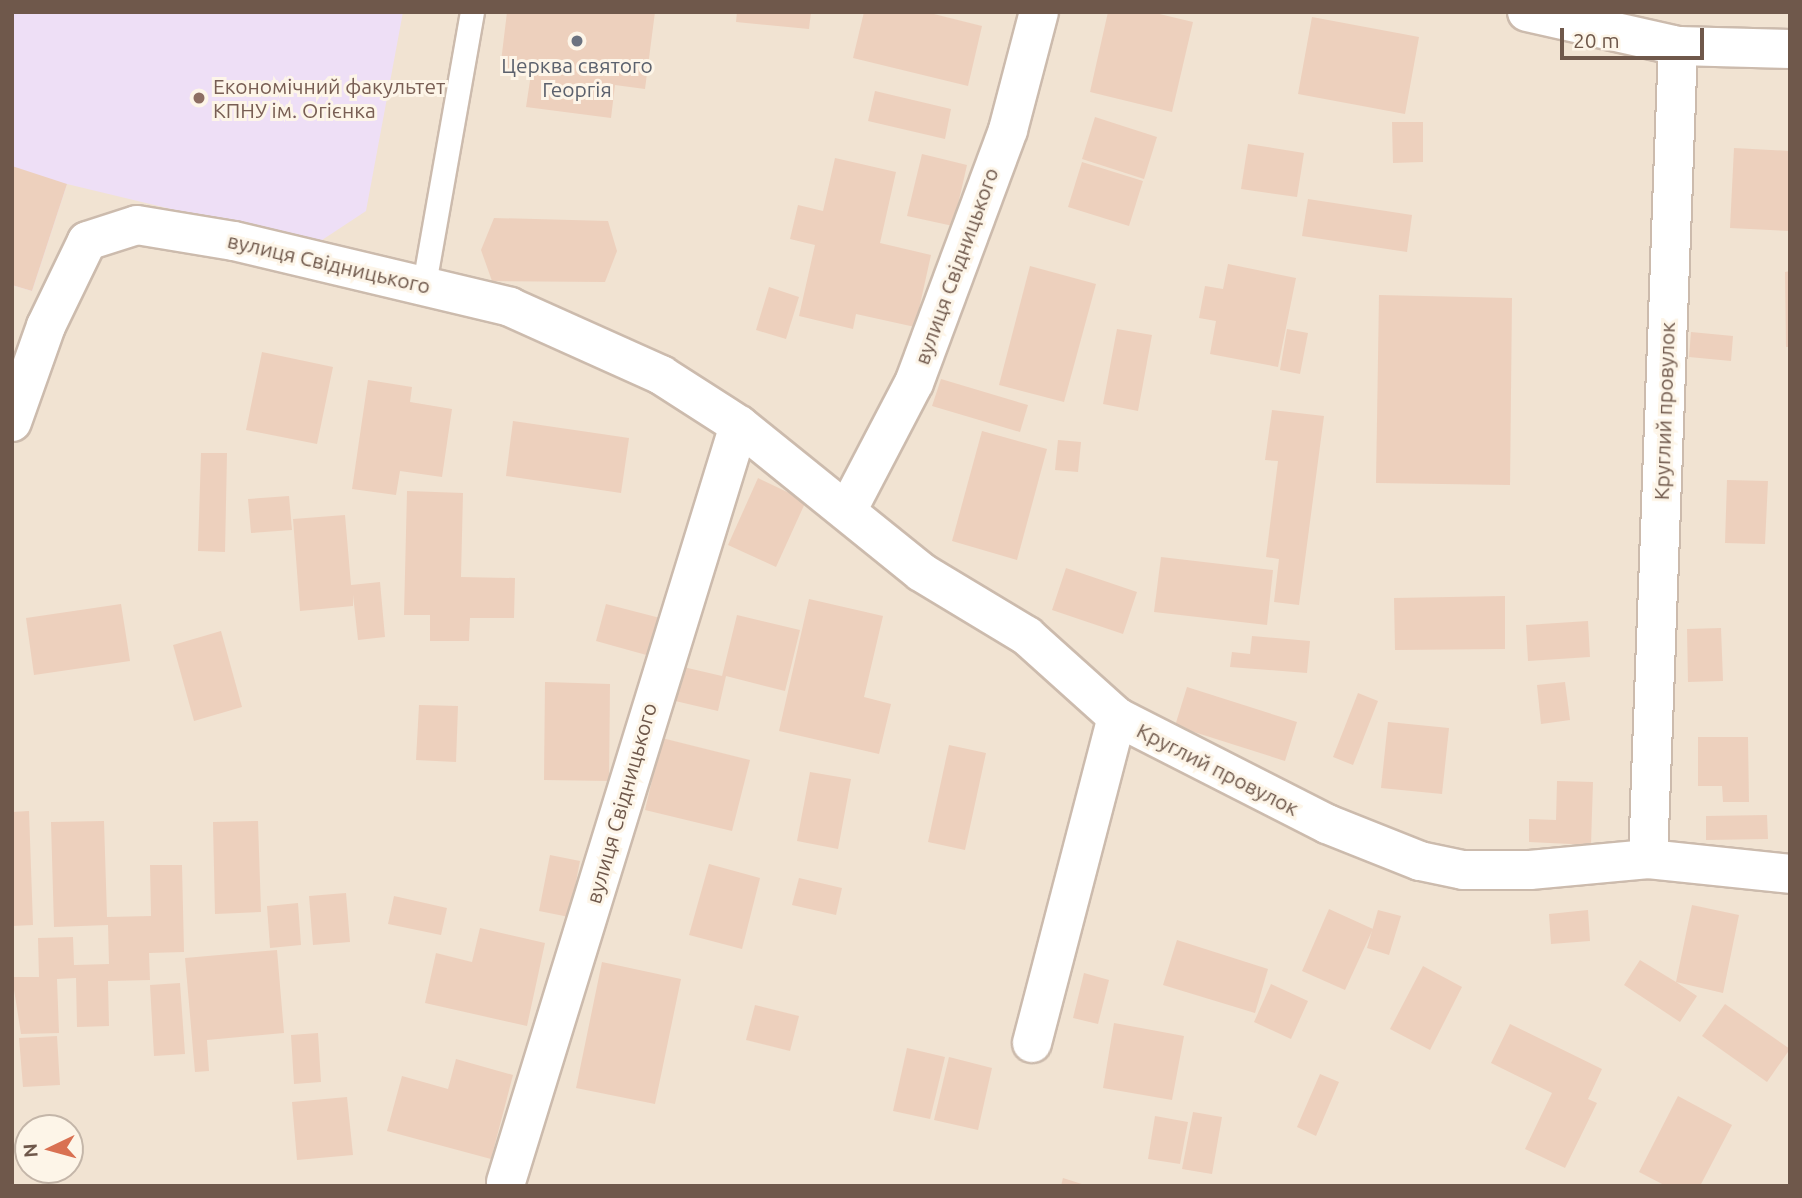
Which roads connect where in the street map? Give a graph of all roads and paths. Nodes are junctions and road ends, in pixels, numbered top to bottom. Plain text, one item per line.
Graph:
1 (472, 12) edge
2 (1039, 12) edge
3 (1527, 12) edge
4 (1678, 46) junction
5 (1790, 49) edge
6 (424, 284) junction
7 (12, 422) edge
8 (739, 425) junction
9 (848, 509) junction
10 (1117, 717) junction
11 (1648, 859) junction
12 (1790, 874) edge
13 (1032, 1044) dead end
14 (506, 1182) dead end

1 - 6 lane
2 - 9 street, вулиця Свідницького
3 - 4 street
4 - 5 street
4 - 11 street, Круглий провулок
6 - 7 street, вулиця Свідницького
6 - 8 street, вулиця Свідницького
8 - 9 street, вулиця Свідницького
8 - 14 street, вулиця Свідницького
9 - 10 street, вулиця Свідницького
10 - 11 street, Круглий провулок
10 - 13 street, Круглий провулок
11 - 12 street, Круглий провулок

